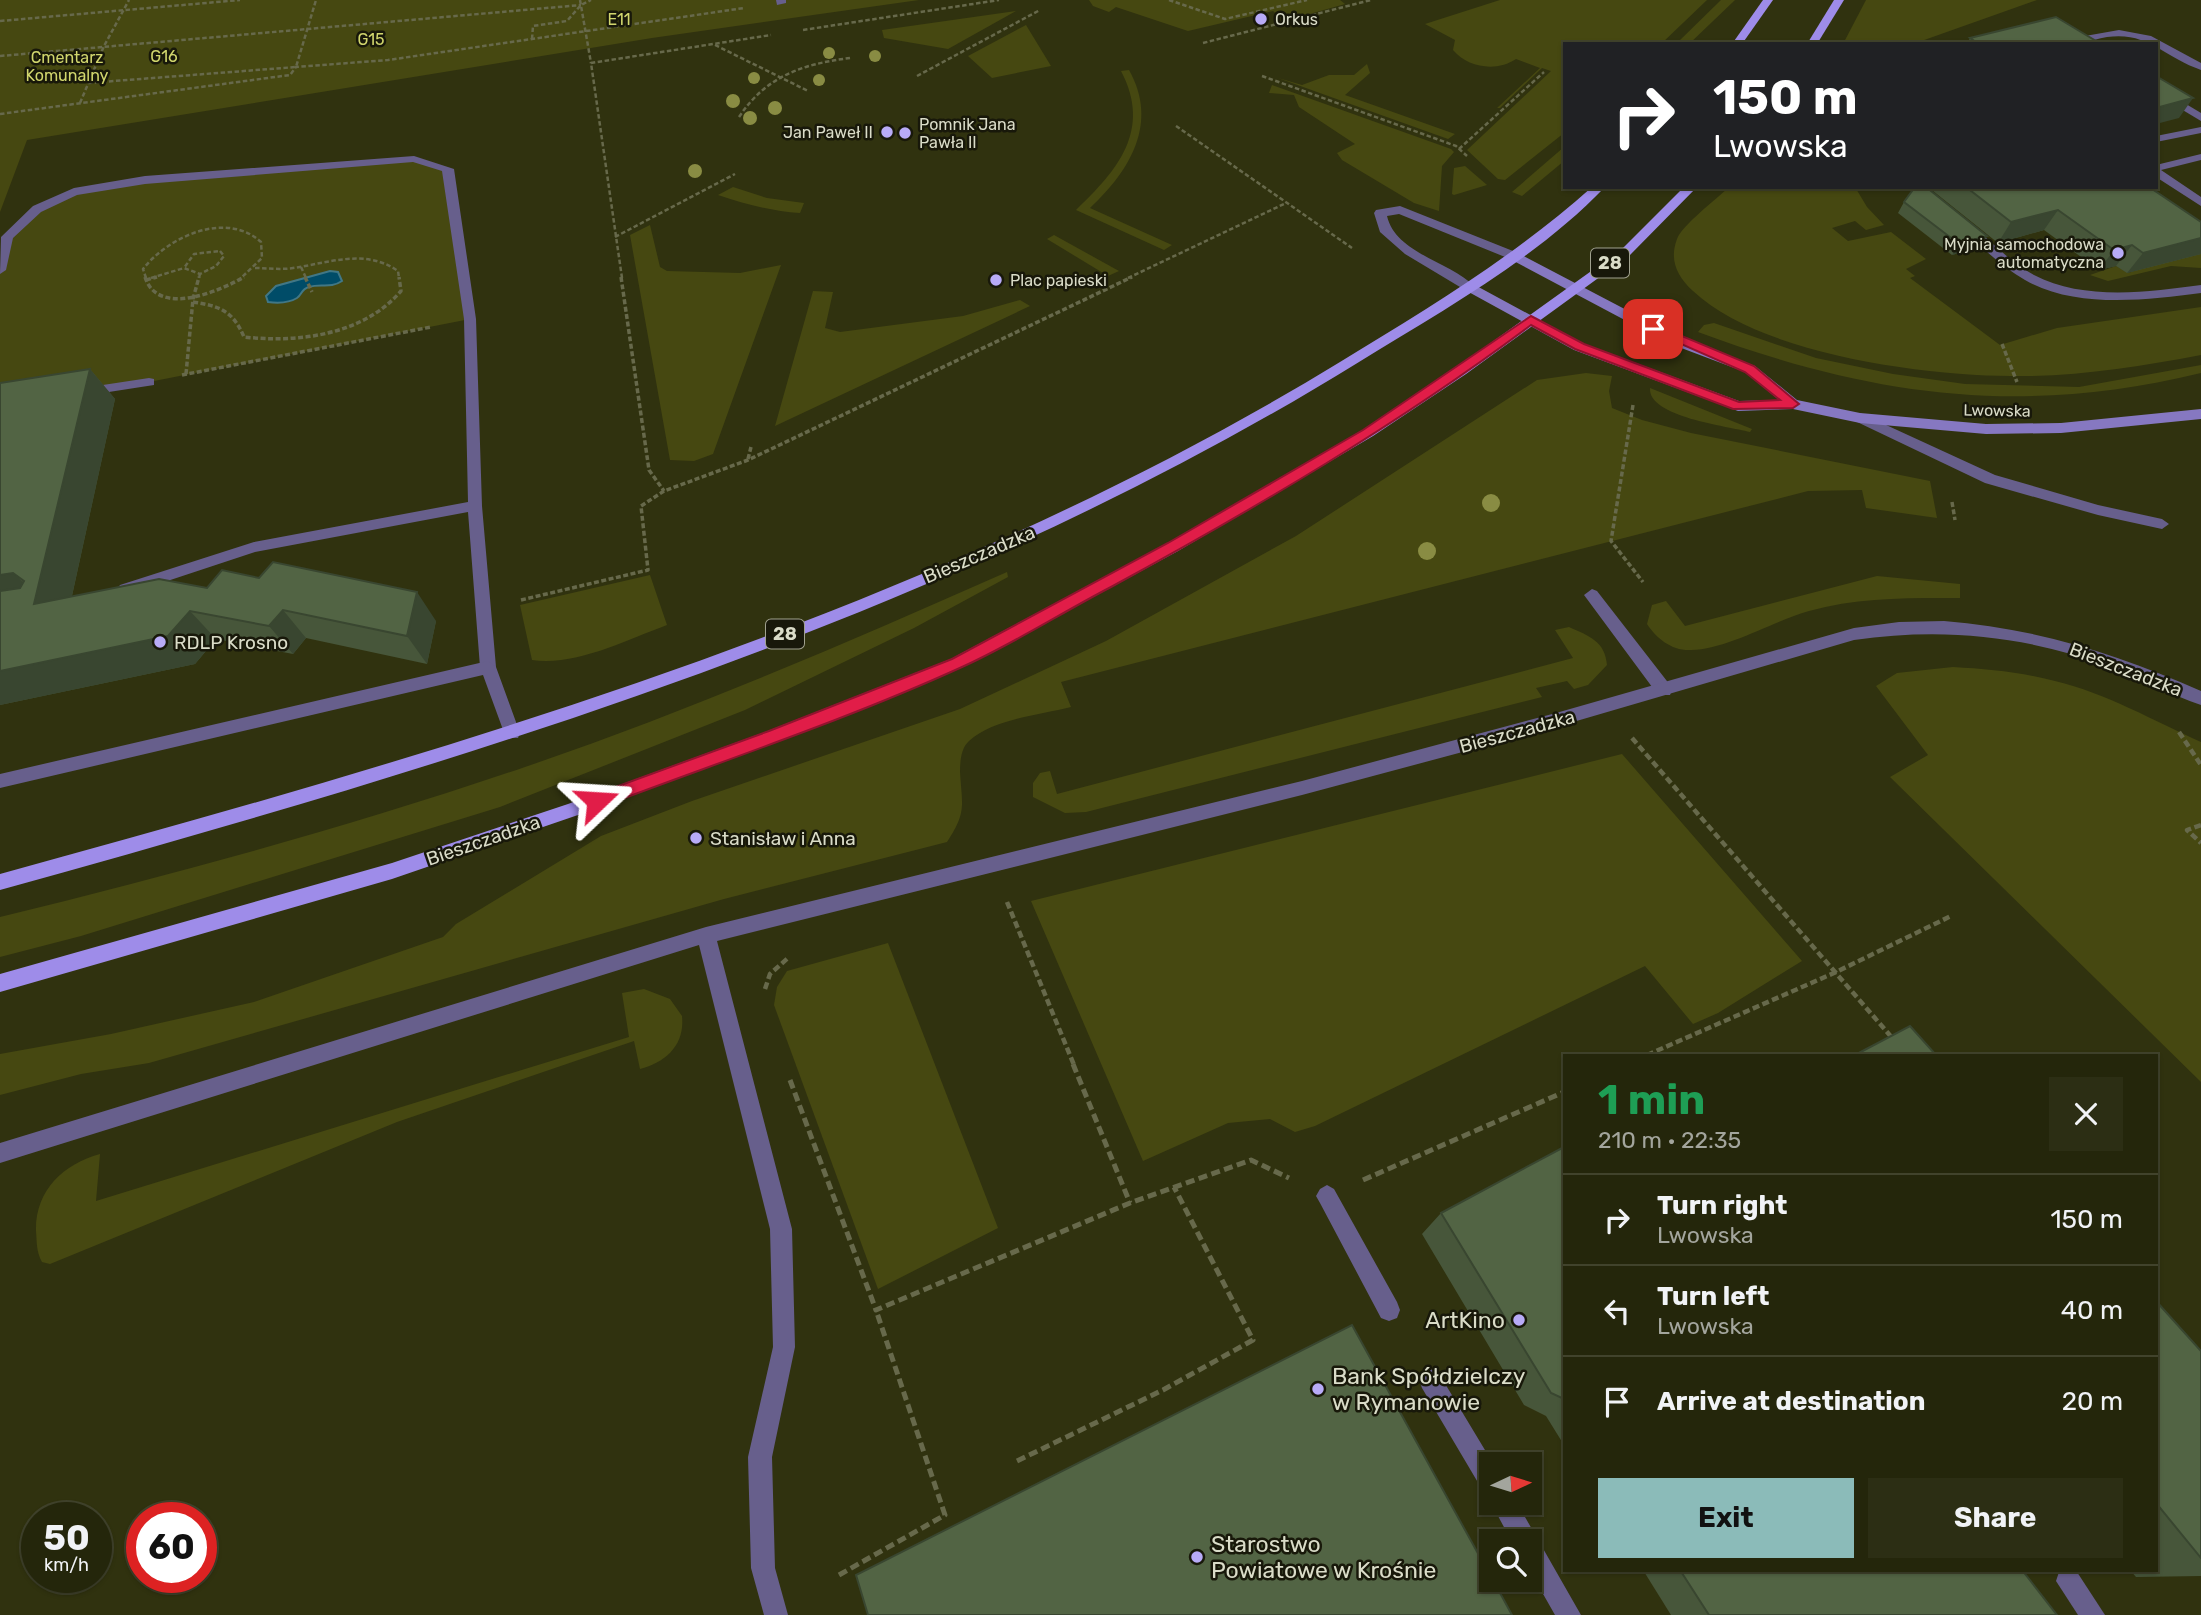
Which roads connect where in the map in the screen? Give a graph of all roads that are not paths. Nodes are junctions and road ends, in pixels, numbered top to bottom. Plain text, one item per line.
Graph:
1 (1768, 0) edge
2 (1839, 0) edge
3 (1738, 42) edge
4 (1813, 42) edge
5 (2090, 42) edge
6 (2153, 42) edge
7 (2158, 45) edge
8 (2201, 67) edge
9 (2158, 90) edge
10 (2201, 118) edge
11 (2201, 130) edge
12 (2158, 139) edge
13 (2201, 157) edge
14 (2158, 169) edge
15 (2158, 171) edge
16 (1598, 189) edge
17 (1689, 189) edge
18 (2201, 202) edge
19 (1958, 220) edge
20 (1514, 256) junction
21 (0, 270) edge
22 (1469, 287) junction
23 (1574, 287) junction
24 (2201, 289) edge
25 (1531, 320) junction
26 (149, 382) road end
27 (68, 394) edge
28 (1793, 404) junction
29 (2201, 414) edge
30 (1860, 418) junction
31 (475, 506) junction
32 (2162, 524) dead end
33 (111, 593) edge
34 (1591, 595) dead end
35 (488, 667) junction
36 (1664, 690) junction
37 (2201, 698) edge
38 (512, 733) junction
39 (0, 781) edge
40 (0, 882) edge
41 (706, 935) junction
42 (0, 983) edge
43 (0, 1153) edge
44 (1327, 1196) road end
45 (1389, 1310) dead end
46 (1430, 1380) dead end
47 (1479, 1463) edge
48 (1542, 1569) edge
49 (2068, 1581) dead end
50 (776, 1615) edge
51 (1569, 1615) edge
52 (2093, 1615) edge

1 - 3 main road
2 - 4 main road
5 - 6 street
7 - 8 street
9 - 10 street
11 - 12 street
13 - 14 street
15 - 18 street
16 - 20 main road, 28
17 - 23 main road, 28
19 - 24 street
20 - 22 main road, Bieszczadzka / 28
20 - 22 street
20 - 23 main road, Lwowska
21 - 31 street
22 - 25 main road, Lwowska
22 - 38 main road, Bieszczadzka / 28
23 - 25 main road, 28
23 - 28 main road, Lwowska
25 - 28 main road, Lwowska
25 - 42 main road, Bieszczadzka / 28
26 - 27 street
28 - 30 main road, Lwowska
29 - 30 main road, Lwowska
30 - 32 street
31 - 33 street
31 - 35 street
34 - 36 street
35 - 38 street
35 - 39 street
36 - 37 street, Bieszczadzka
36 - 41 street, Bieszczadzka
38 - 40 main road, Bieszczadzka / 28
41 - 43 street, Bieszczadzka
41 - 50 street
44 - 45 street
46 - 47 street
48 - 51 street
49 - 52 street

